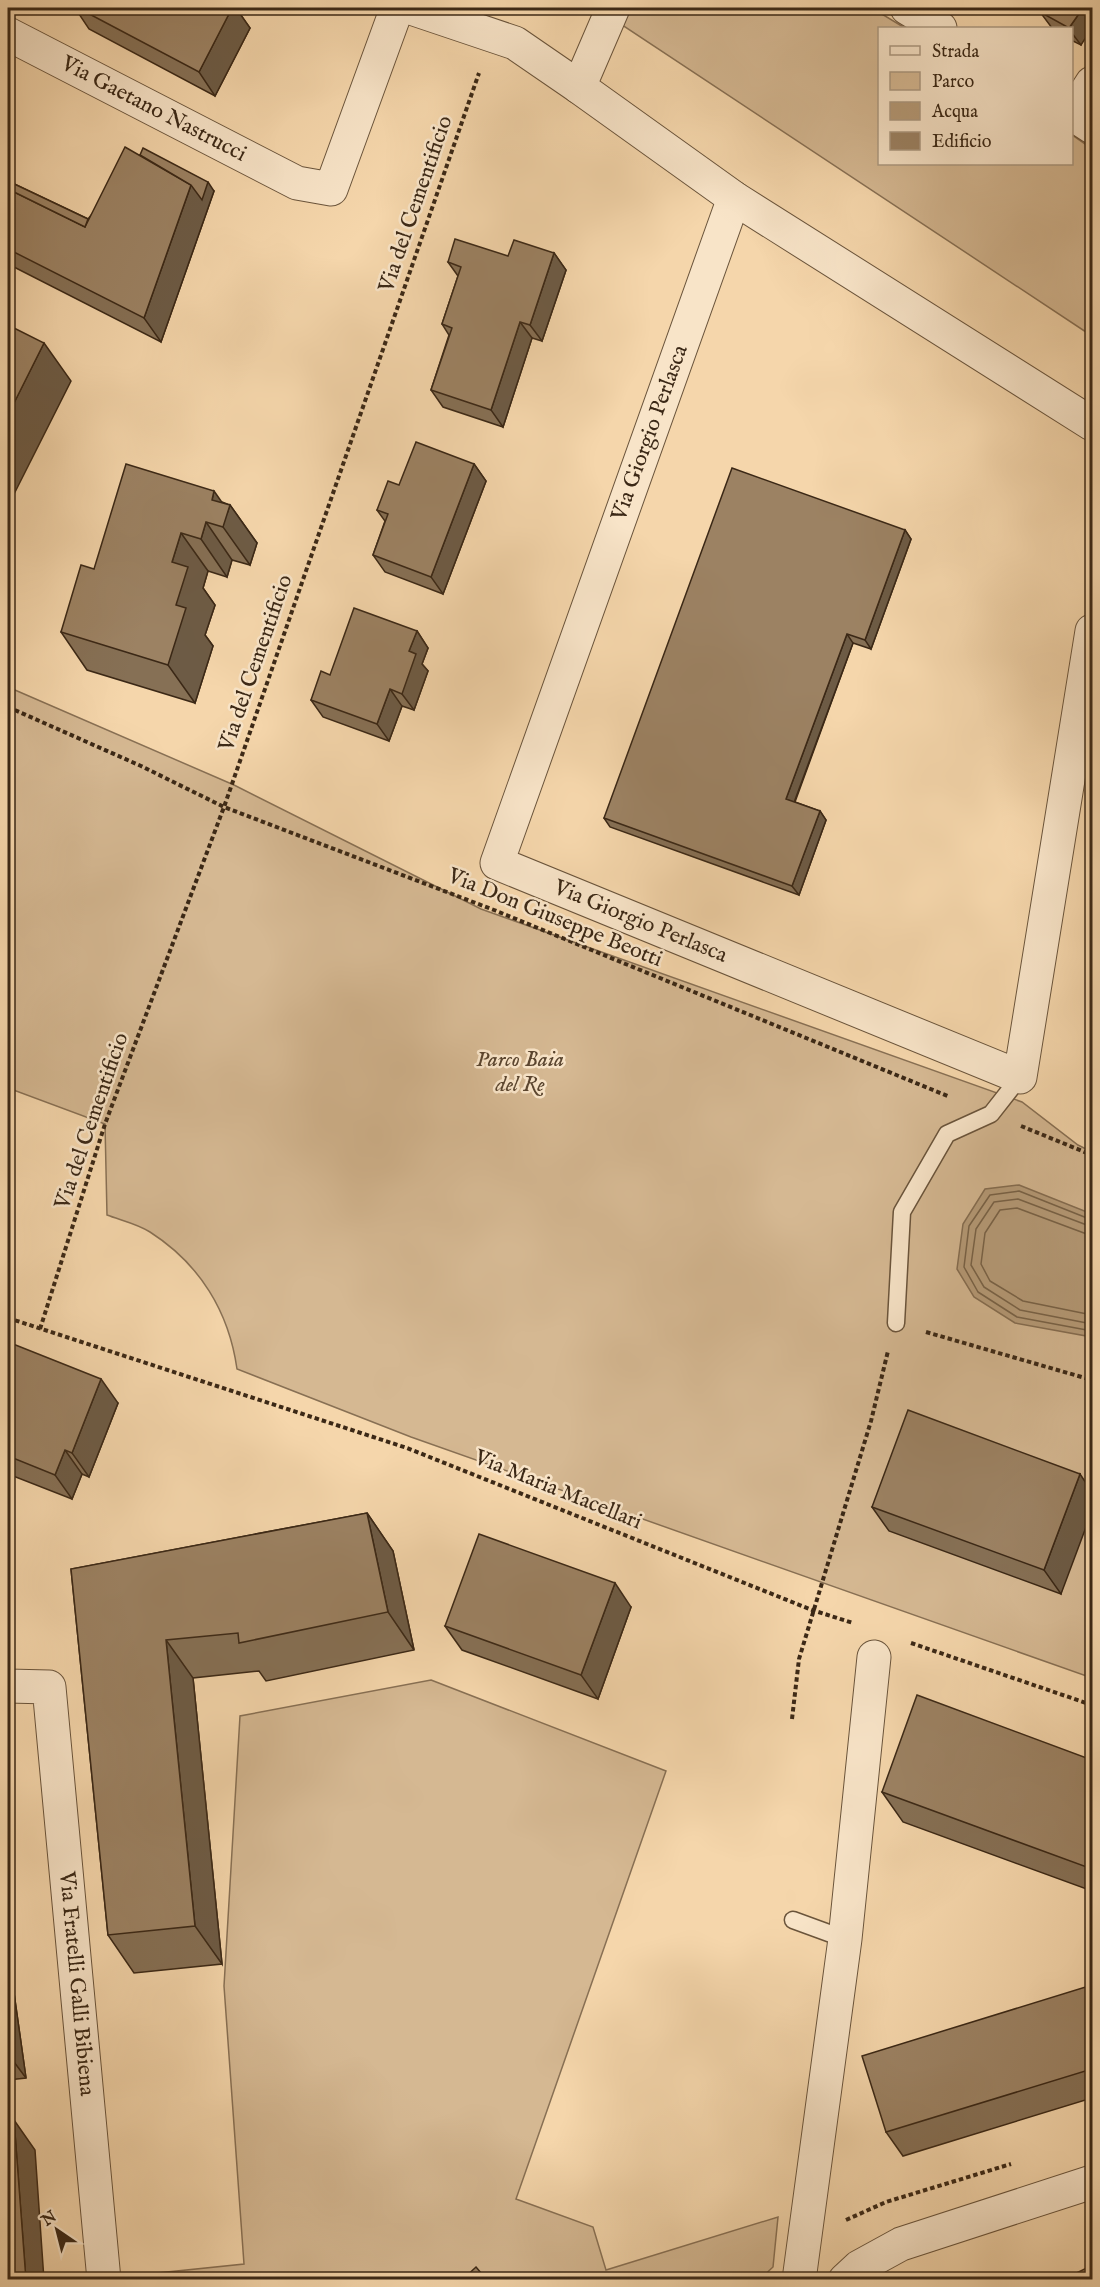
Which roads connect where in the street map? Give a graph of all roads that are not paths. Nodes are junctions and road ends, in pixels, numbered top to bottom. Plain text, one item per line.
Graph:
1 (397, 8) edge
2 (411, 8) edge
3 (613, 8) edge
4 (907, 8) edge
5 (938, 27) edge
6 (8, 34) edge
7 (1092, 83) edge
8 (579, 87) junction
9 (1073, 111) edge
10 (1073, 115) edge
11 (1092, 127) edge
12 (734, 198) junction
13 (1092, 424) edge
14 (1092, 631) edge
15 (1020, 1077) junction
16 (896, 1323) road end
17 (874, 1657) dead end
18 (8, 1686) edge
19 (793, 1920) dead end
20 (845, 1938) junction
21 (1092, 2182) edge
22 (104, 2280) edge
23 (799, 2280) edge
24 (845, 2280) edge

1 - 6 street, Via Gaetano Nastrucci
2 - 8 street
3 - 8 street
4 - 5 street
7 - 9 street
8 - 12 street
10 - 11 street
12 - 13 street
12 - 15 street, Via Giorgio Perlasca
14 - 15 street
15 - 16 lane
17 - 20 street
18 - 22 street, Via Fratelli Galli Bibiena
19 - 20 lane
20 - 23 street
21 - 24 street

